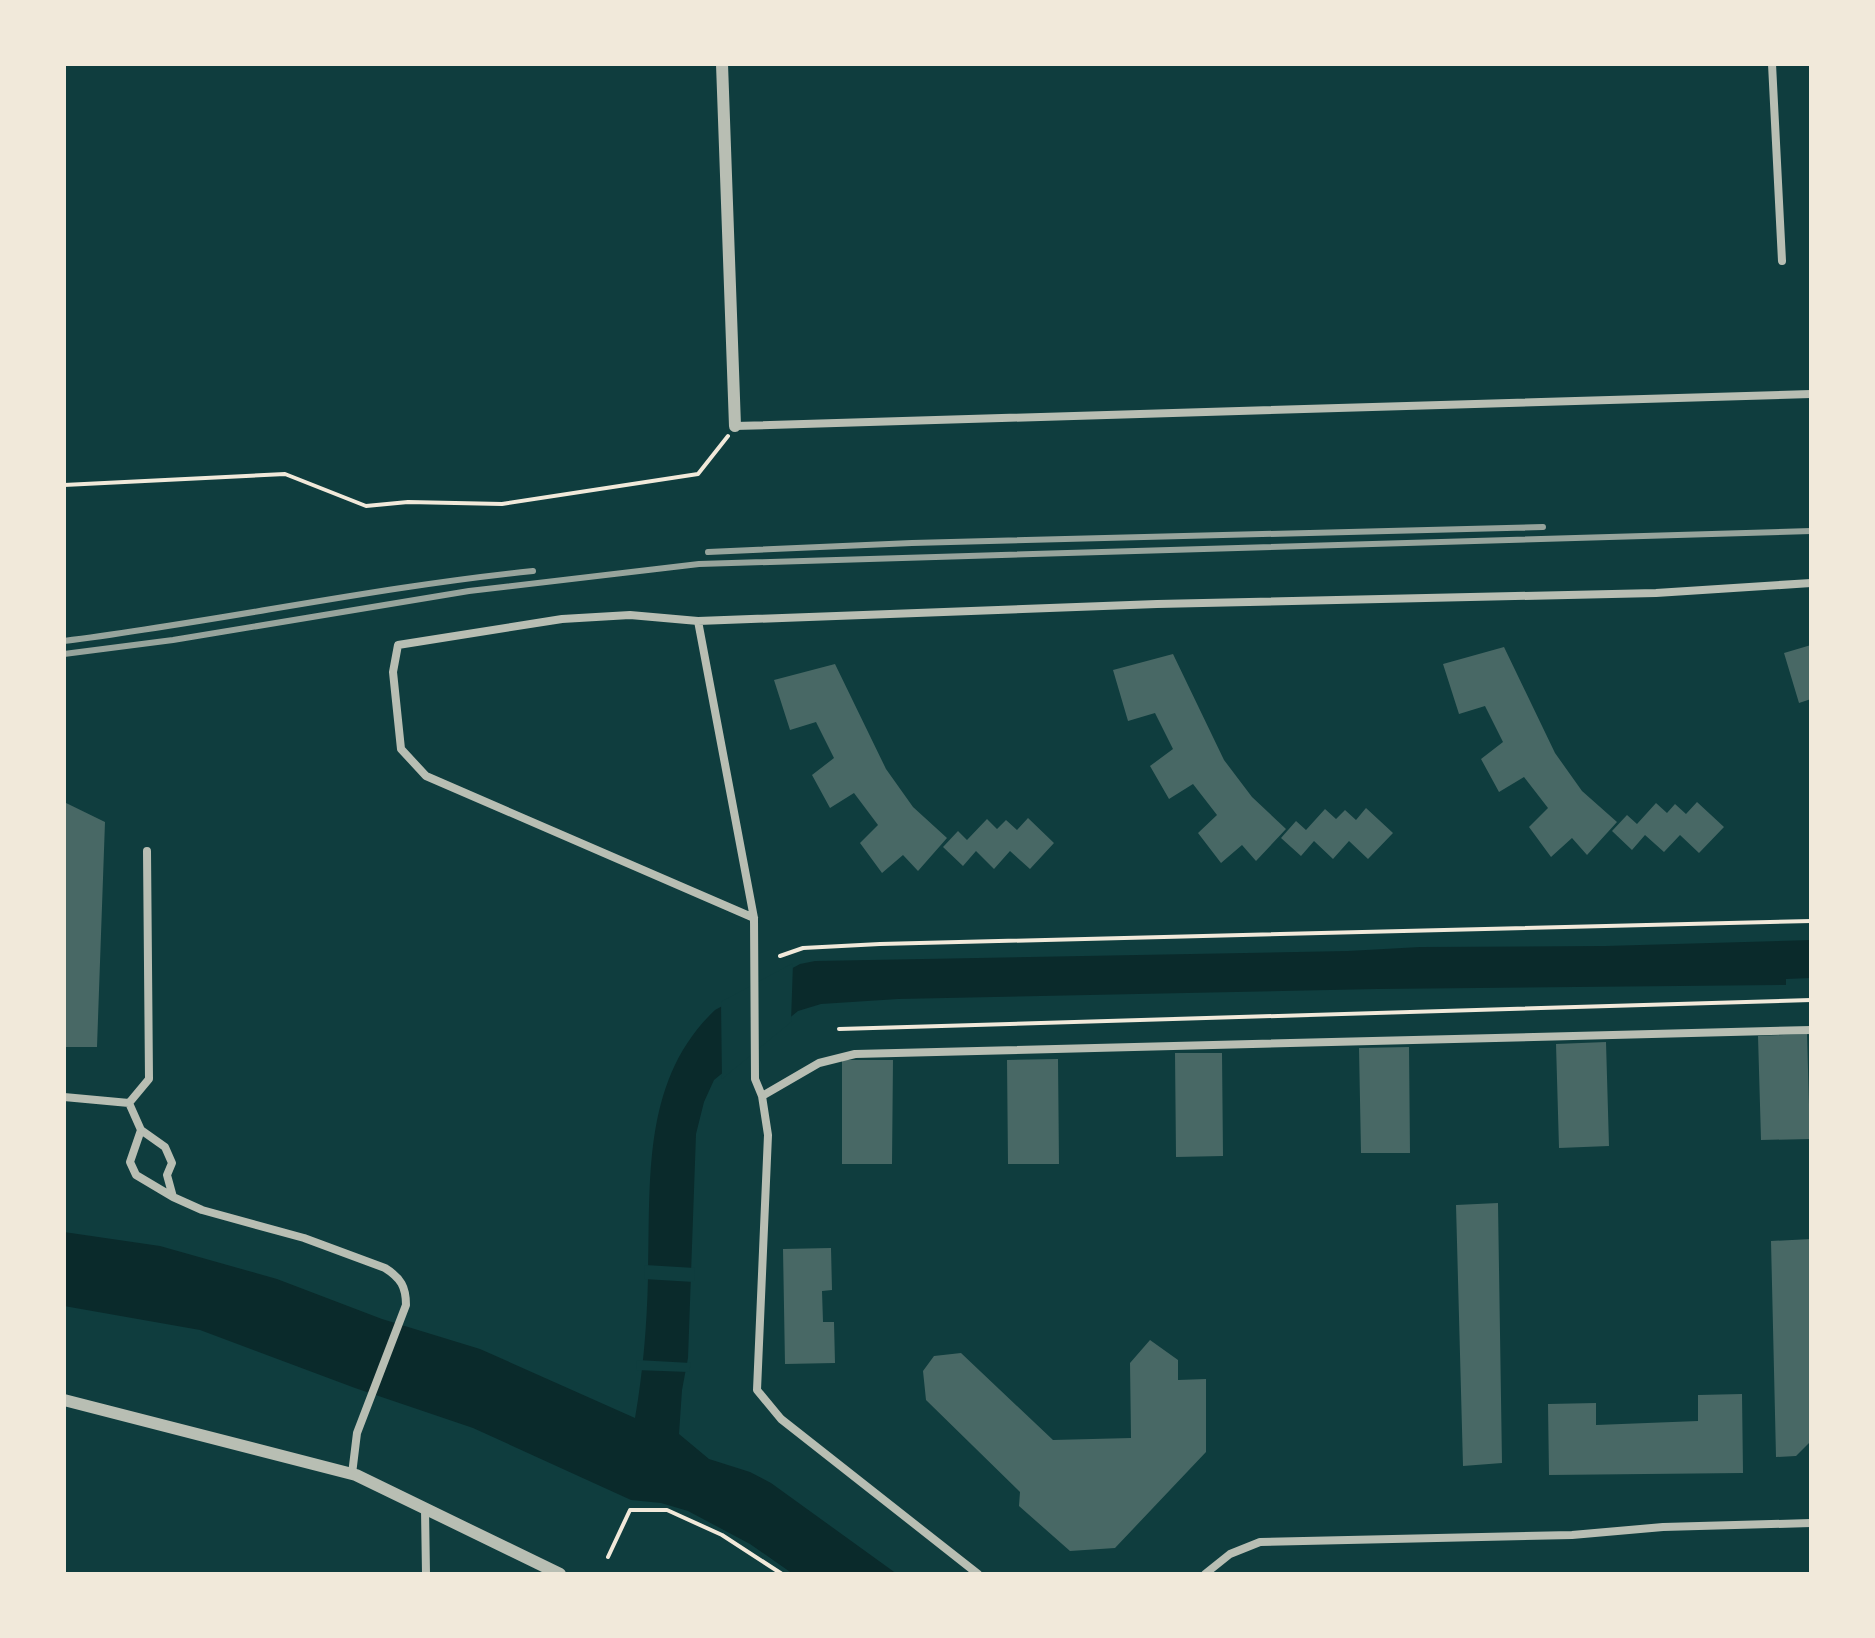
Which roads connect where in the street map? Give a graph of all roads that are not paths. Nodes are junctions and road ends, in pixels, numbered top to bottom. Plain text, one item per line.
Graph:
1 (722, 64) edge
2 (1772, 64) edge
3 (1782, 261) dead end
4 (1811, 394) edge
5 (735, 426) joint
6 (1811, 583) edge
7 (698, 621) junction
8 (147, 851) dead end
9 (754, 918) junction
10 (1811, 1030) edge
11 (762, 1096) junction
12 (64, 1097) edge
13 (129, 1103) junction
14 (141, 1130) junction
15 (173, 1197) junction
16 (64, 1400) edge
17 (352, 1474) junction
18 (425, 1509) junction
19 (1811, 1523) edge
20 (426, 1574) edge
21 (560, 1574) edge
22 (978, 1574) edge
23 (1205, 1574) edge

1 - 5 street
2 - 3 street
4 - 5 street
6 - 7 street
7 - 9 street
7 - 9 street
8 - 13 street
9 - 11 street
10 - 11 street
11 - 22 street
12 - 13 street
13 - 14 street
14 - 15 street
14 - 15 street
15 - 17 street
16 - 17 street
17 - 18 street
18 - 20 street
18 - 21 street
19 - 23 street

